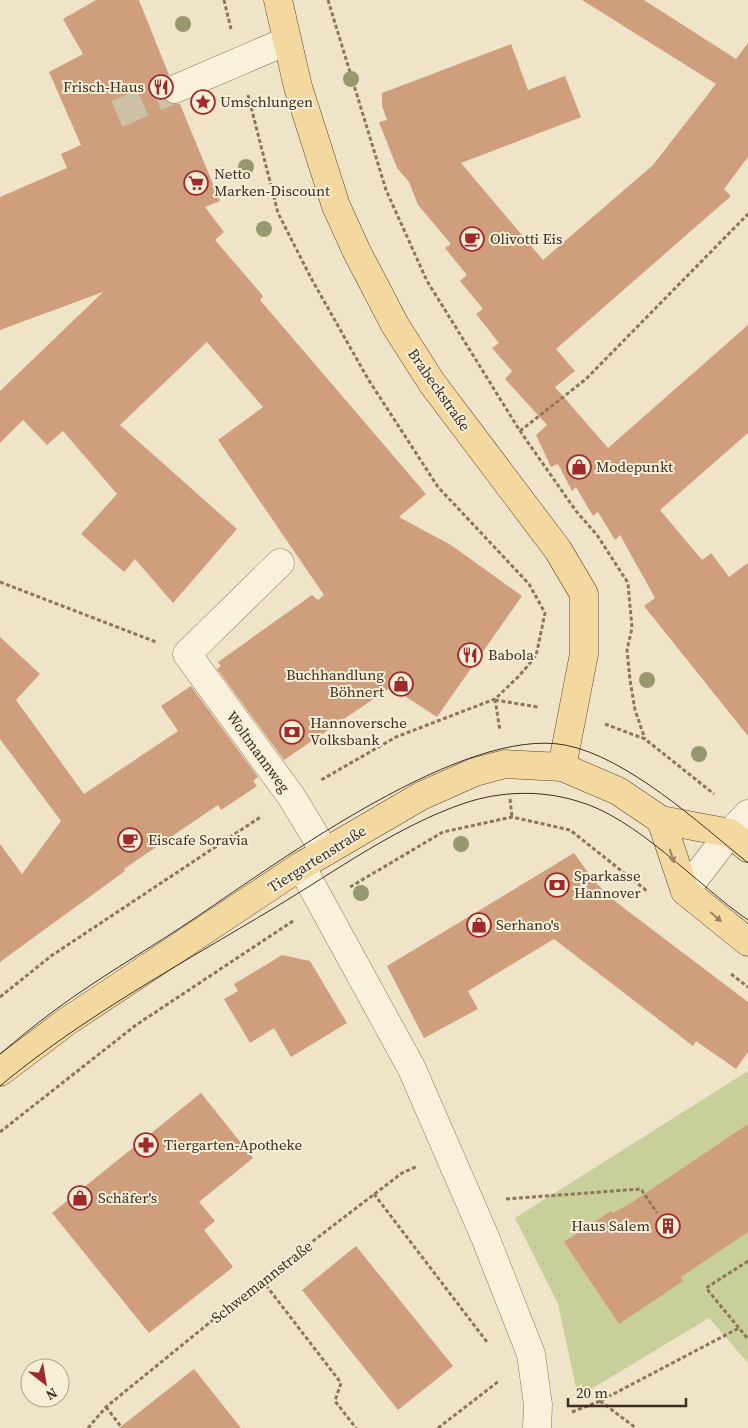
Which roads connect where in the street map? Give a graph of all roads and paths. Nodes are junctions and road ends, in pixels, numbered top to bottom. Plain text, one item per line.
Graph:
1 (278, 0) edge
2 (328, 0) edge
3 (287, 41) junction
4 (175, 88) tunnel mouth
5 (748, 214) edge
6 (520, 431) junction
7 (557, 484) dead end
8 (280, 563) dead end
9 (0, 582) edge
10 (188, 654) junction
11 (574, 713) junction
12 (562, 768) junction
13 (291, 796) junction
14 (661, 820) junction
15 (743, 828) edge
16 (325, 852) junction
17 (301, 866) junction
18 (685, 891) junction
19 (650, 893) dead end
20 (321, 903) junction
21 (748, 942) edge
22 (725, 969) dead end
23 (748, 987) edge
24 (0, 997) edge
25 (0, 1072) edge
26 (0, 1132) edge
27 (448, 1152) junction
28 (374, 1194) junction
29 (474, 1210) junction
30 (657, 1213) dead end
31 (748, 1261) edge
32 (262, 1280) junction
33 (739, 1328) junction
34 (748, 1339) edge
35 (489, 1345) dead end
36 (503, 1378) dead end
37 (600, 1401) junction
38 (106, 1407) junction
39 (537, 1417) edge
40 (88, 1428) edge
41 (122, 1428) edge
42 (356, 1428) edge
43 (439, 1428) edge
44 (636, 1428) edge

1 - 3 main road, Brabeckstraße
2 - 6 path
3 - 4 street
3 - 11 main road, Brabeckstraße
5 - 6 path
6 - 7 path
8 - 10 street
9 - 10 path
10 - 13 street, Woltmannweg
11 - 12 main road, Brabeckstraße
11 - 13 path
11 - 15 path
12 - 14 main road, Tiergartenstraße
12 - 16 main road, Tiergartenstraße
13 - 16 street, Woltmannweg
13 - 24 path
14 - 15 main road, Tiergartenstraße
14 -> 18 main road
15 - 18 street
16 - 17 main road, Tiergartenstraße
17 - 20 street
17 - 25 main road, Tiergartenstraße
18 -> 21 main road
19 - 20 path
20 - 26 path
20 - 27 street
22 - 23 path
27 - 28 path, Schwemannstraße
27 - 29 street
28 - 32 path, Schwemannstraße
28 - 35 path
29 - 30 path
29 - 39 street
31 - 33 path
32 - 38 path, Schwemannstraße
32 - 42 path
33 - 34 path
33 - 37 path
36 - 43 path
37 - 39 path
37 - 44 path
38 - 40 path, Schwemannstraße
38 - 41 path

